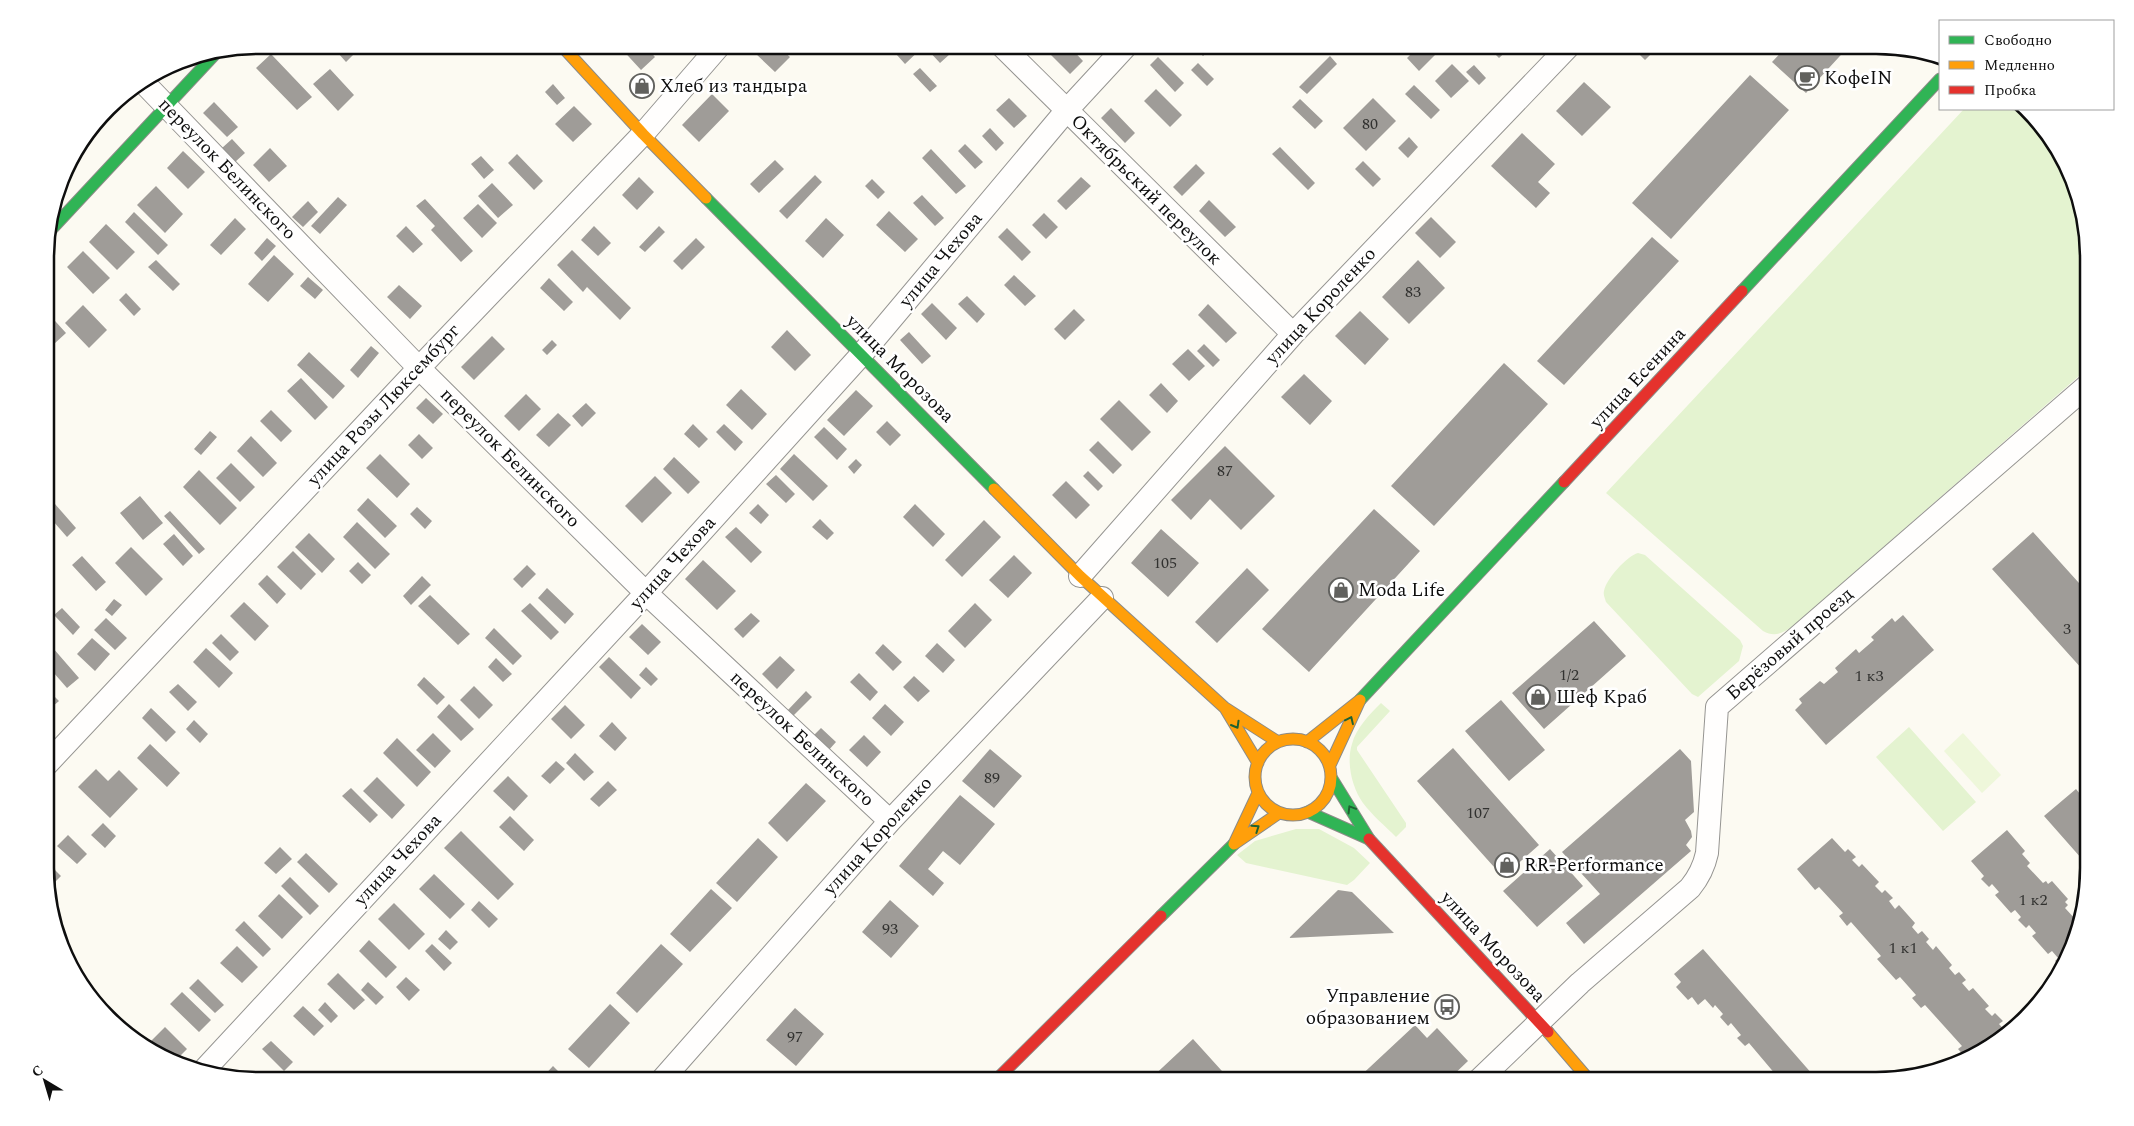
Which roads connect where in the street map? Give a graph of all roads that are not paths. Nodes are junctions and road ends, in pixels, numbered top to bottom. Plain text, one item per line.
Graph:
1 (569, 54) edge
2 (712, 54) edge
3 (1009, 54) edge
4 (1119, 54) edge
5 (1561, 54) edge
6 (209, 60) edge
7 (1939, 80) edge
8 (147, 86) edge
9 (166, 106) junction
10 (1066, 110) junction
11 (643, 134) junction
12 (56, 225) edge
13 (1293, 334) junction
14 (861, 355) junction
15 (419, 368) junction
16 (2080, 392) edge
17 (1080, 576) junction
18 (646, 593) junction
19 (1102, 598) junction
20 (1360, 700) junction
21 (1225, 708) junction
22 (1278, 742) junction
23 (1307, 742) junction
24 (54, 757) edge
25 (1258, 764) junction
26 (1330, 765) junction
27 (1332, 779) junction
28 (1258, 793) junction
29 (1308, 812) junction
30 (1279, 813) junction
31 (890, 821) junction
32 (1369, 839) junction
33 (1234, 844) junction
34 (1539, 1022) junction
35 (208, 1066) edge
36 (669, 1072) edge
37 (1003, 1072) edge
38 (1487, 1072) edge
39 (1582, 1072) edge

1 - 11 street, улица Морозова
2 - 11 street, улица Розы Люксембург
3 - 10 street, Октябрьский переулок
4 - 10 street, улица Чехова
5 - 13 street, улица Короленко
6 - 9 street
7 - 20 street, улица Есенина
8 - 9 street, переулок Белинского
9 - 12 street
9 - 15 street, переулок Белинского
10 - 13 street, Октябрьский переулок
10 - 14 street, улица Чехова
11 - 14 street, улица Морозова
11 - 15 street, улица Розы Люксембург
13 - 17 street, улица Короленко
14 - 17 street, улица Морозова
14 - 18 street, улица Чехова
15 - 18 street, переулок Белинского
15 - 24 street, улица Розы Люксембург
16 - 34 street, Берёзовый проезд
17 - 19 street, улица Морозова
18 - 31 street, переулок Белинского
18 - 35 street, улица Чехова
19 - 21 street, улица Морозова
19 - 31 street, улица Короленко
20 - 23 street
26 -> 20 street
21 - 22 street
21 -> 25 street
22 - 23 street
22 - 25 street
23 - 26 street
25 - 28 street
26 - 27 street
27 - 29 street
32 -> 27 street
28 - 30 street
28 - 33 street
29 - 30 street
29 - 32 street
33 -> 30 street
31 - 36 street, улица Короленко
32 - 34 street, улица Морозова
33 - 37 street
34 - 38 street, Берёзовый проезд
34 - 39 street, улица Морозова

